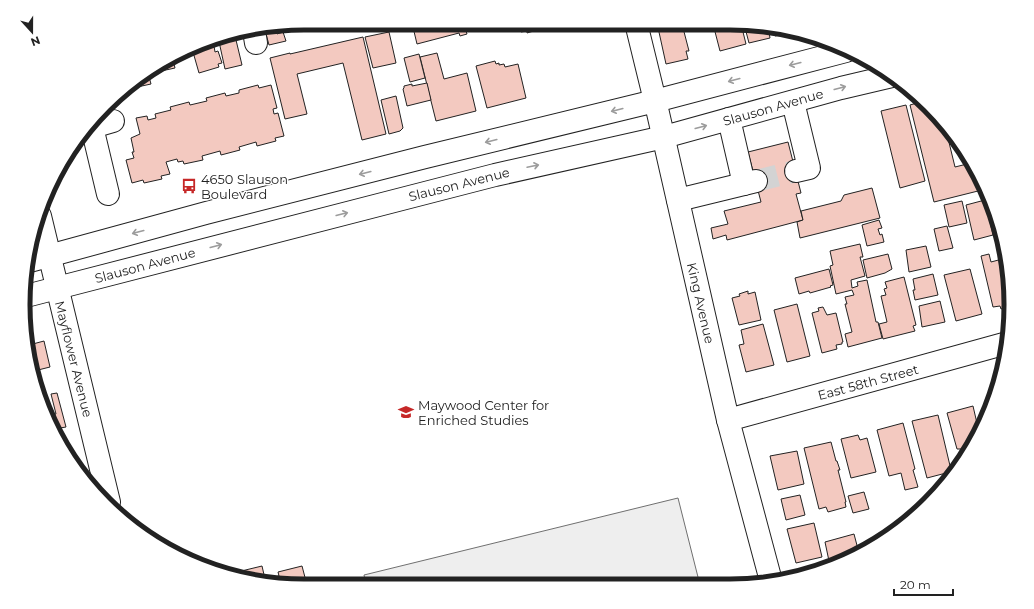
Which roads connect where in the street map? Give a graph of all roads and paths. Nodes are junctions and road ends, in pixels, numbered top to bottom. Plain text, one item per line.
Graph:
1 (637, 30) edge
2 (839, 53) edge
3 (885, 78) edge
4 (655, 101) junction
5 (793, 102) junction
6 (728, 119) junction
7 (113, 121) dead end
8 (97, 125) edge
9 (92, 131) edge
10 (664, 137) junction
11 (796, 171) tunnel mouth
12 (108, 194) dead end
13 (678, 200) junction
14 (40, 231) edge
15 (39, 259) edge
16 (57, 289) junction
17 (31, 295) edge
18 (1001, 345) edge
19 (728, 420) junction
20 (108, 496) edge
21 (770, 576) edge

1 - 4 main road, King Avenue
2 -> 4 main road
5 -> 3 main road, Slauson Avenue
4 - 10 main road, King Avenue
4 -> 15 main road
5 - 6 main road, Slauson Avenue
5 - 11 main road
10 -> 6 main road, Slauson Avenue
6 - 13 main road
7 - 8 main road
9 - 12 main road
10 - 13 main road, King Avenue
16 -> 10 main road, Slauson Avenue
13 - 19 main road, King Avenue
14 - 15 main road, Mayflower Avenue
15 - 16 main road, Mayflower Avenue
16 - 17 main road, Slauson Avenue
16 - 20 main road, Mayflower Avenue
18 - 19 main road, East 58th Street
19 - 21 main road, King Avenue

